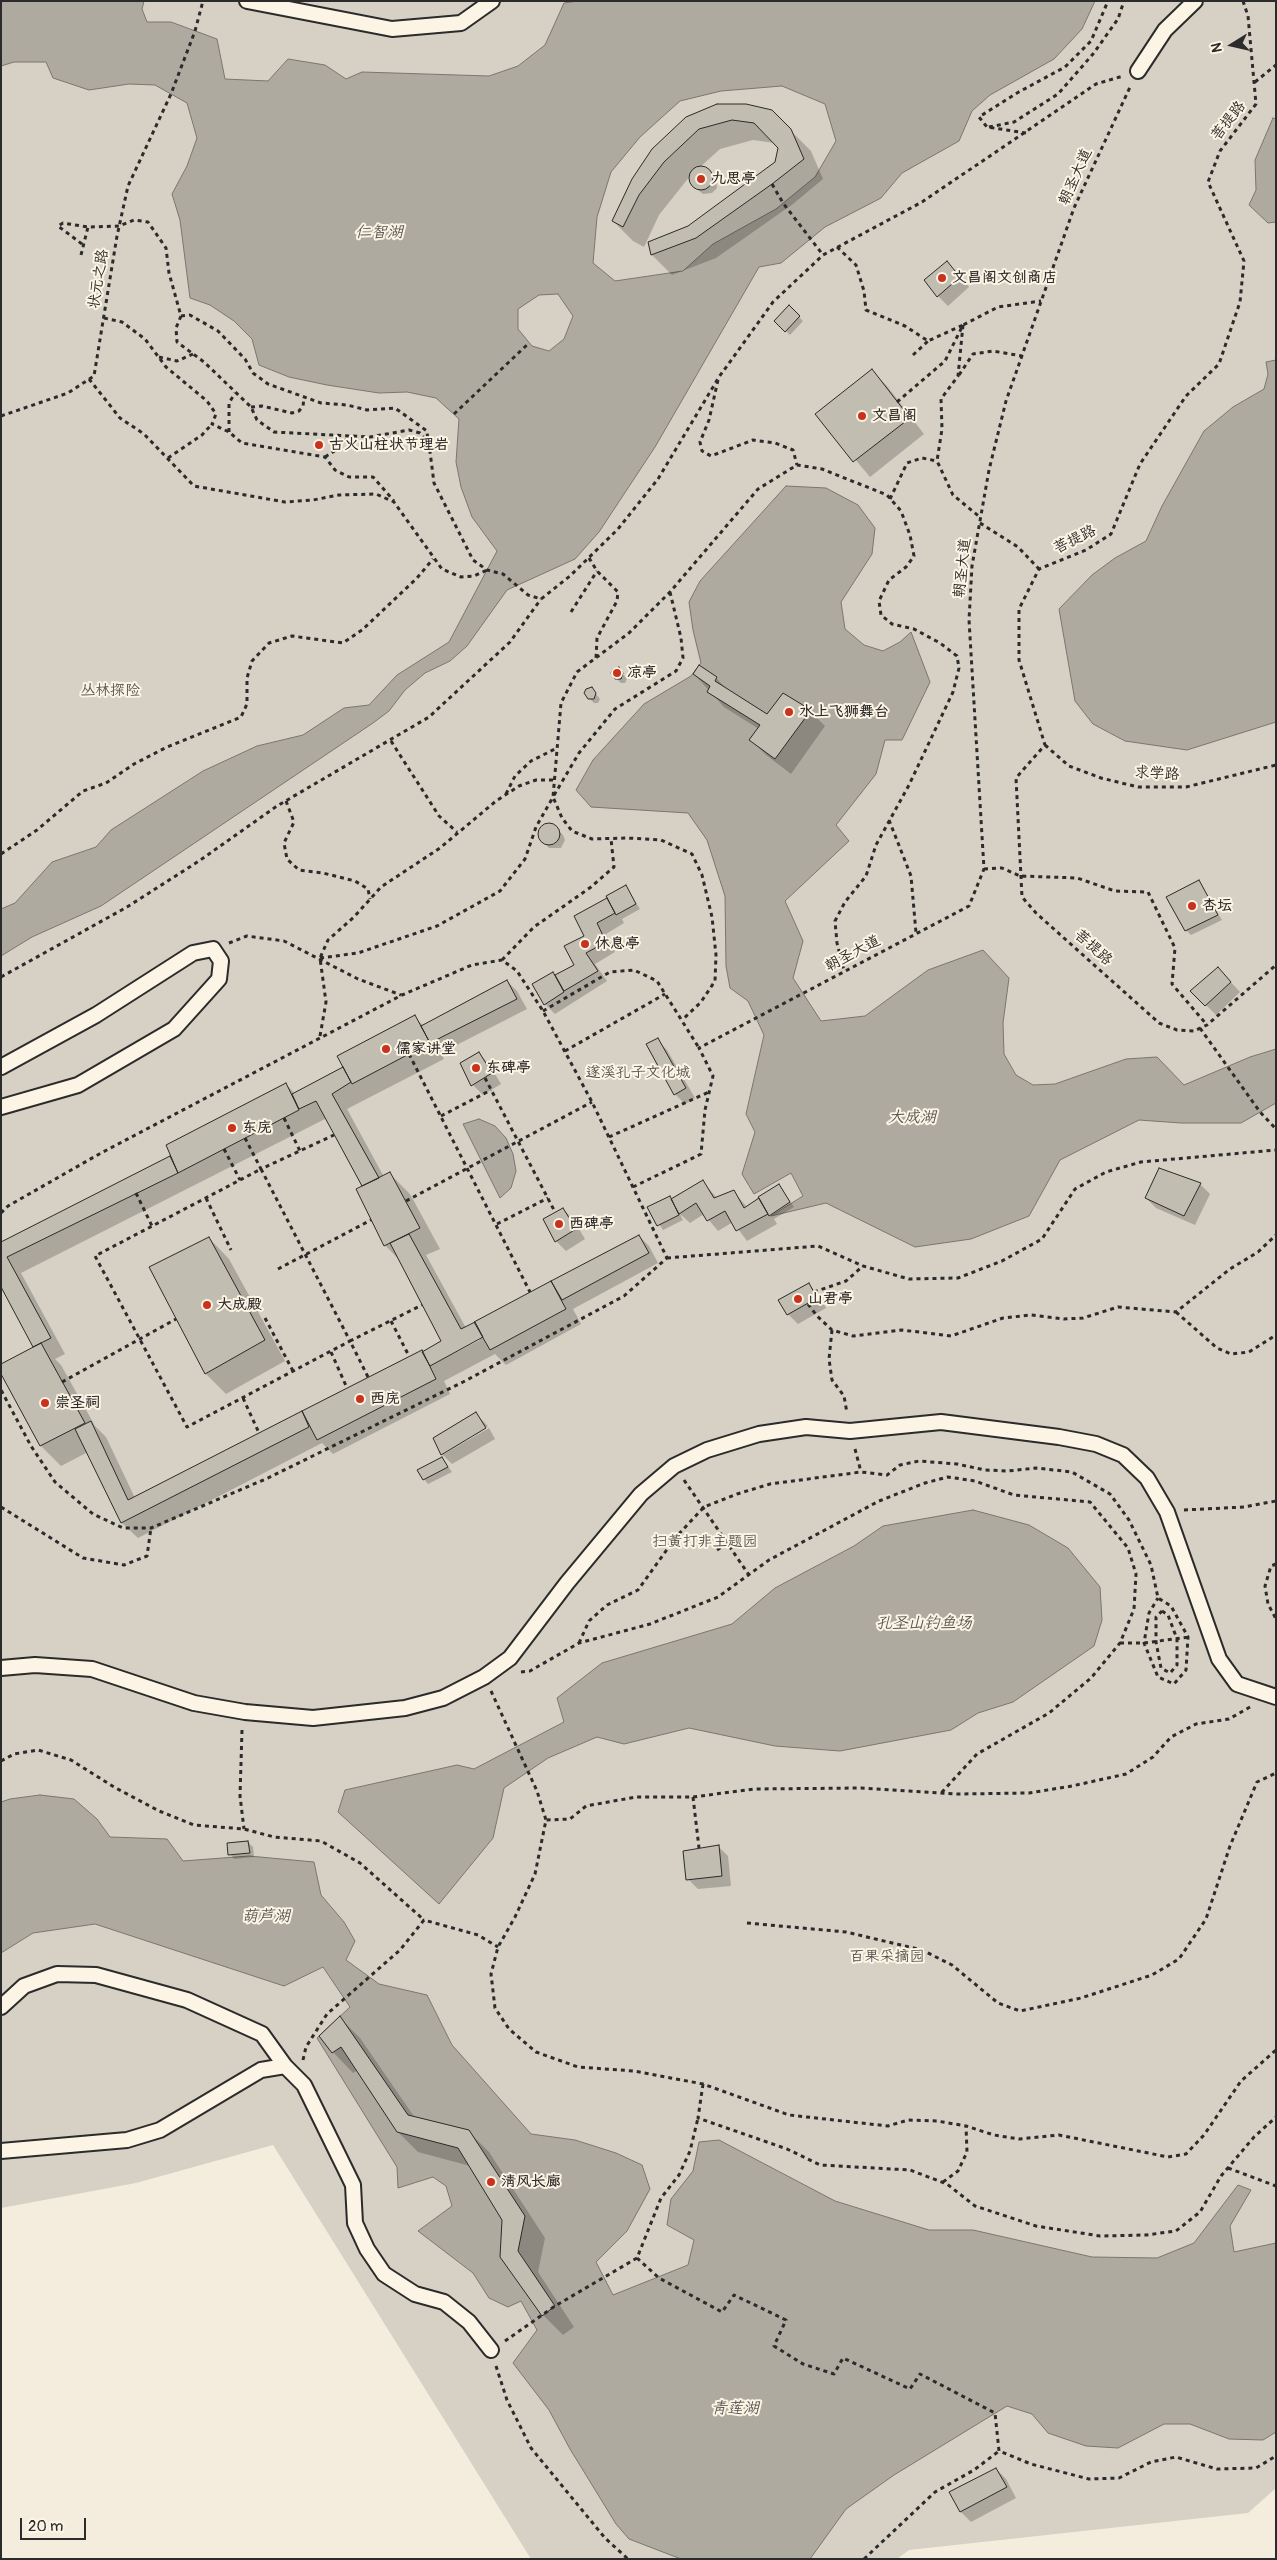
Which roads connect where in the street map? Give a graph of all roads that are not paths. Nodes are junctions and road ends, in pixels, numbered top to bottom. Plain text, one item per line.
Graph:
1 (247, 1) edge
2 (492, 1) edge
3 (1194, 1) edge
4 (1138, 71) road end
5 (1, 1067) edge
6 (1, 1107) edge
7 (1, 1668) edge
8 (1271, 1696) edge
9 (1, 2007) edge
10 (285, 2066) junction
11 (1, 2151) edge
12 (491, 2350) road end

1 - 2 lane
3 - 4 lane
5 - 6 lane
7 - 8 lane
9 - 10 lane
10 - 11 lane
10 - 12 lane

